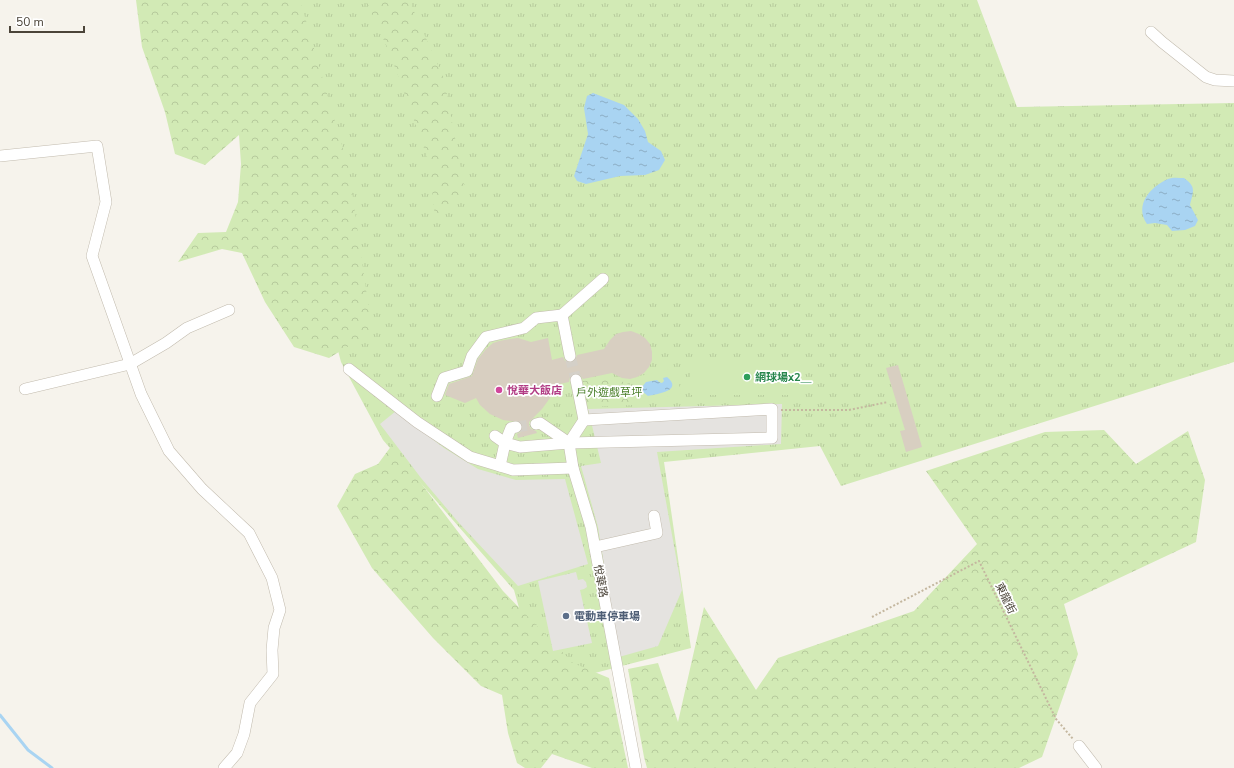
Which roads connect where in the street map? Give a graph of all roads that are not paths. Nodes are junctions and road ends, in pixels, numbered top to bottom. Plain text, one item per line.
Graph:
1 (1152, 32) dead end
2 (1234, 81) edge
3 (0, 156) edge
4 (603, 279) dead end
5 (229, 310) dead end
6 (562, 315) junction
7 (570, 356) tunnel mouth
8 (130, 364) junction
9 (349, 369) dead end
10 (576, 380) tunnel mouth
11 (25, 389) dead end
12 (438, 396) dead end
13 (584, 420) junction
14 (536, 424) tunnel mouth
15 (516, 427) dead end
16 (495, 436) dead end
17 (505, 443) junction
18 (569, 443) junction
19 (500, 466) junction
20 (573, 468) junction
21 (654, 516) dead end
22 (595, 547) junction
23 (1078, 746) road end
24 (224, 768) edge
25 (636, 768) edge
26 (1096, 768) edge

1 - 2 street
3 - 8 street
4 - 6 street
5 - 8 street
6 - 7 street
6 - 12 street
8 - 11 street
8 - 24 street
9 - 19 street
10 - 13 street
13 - 18 street
13 - 18 street
14 - 18 street
15 - 17 street
16 - 17 street
17 - 18 street
17 - 19 street
18 - 20 street, 悅華路
19 - 20 street
20 - 22 street, 悅華路
21 - 22 street
22 - 25 street, 悅華路
23 - 26 street

